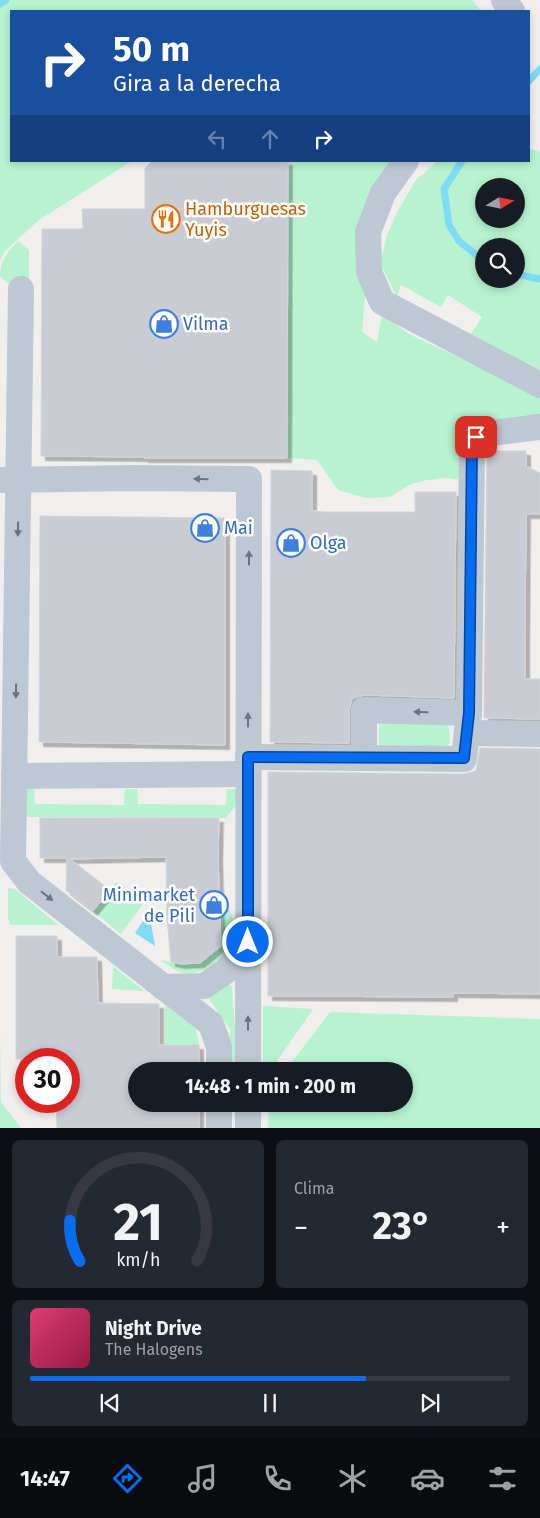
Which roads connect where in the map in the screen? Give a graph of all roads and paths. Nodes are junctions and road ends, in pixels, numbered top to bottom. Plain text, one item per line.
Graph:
1 (405, 162) edge
2 (21, 289) dead end
3 (540, 385) edge
4 (540, 427) edge
5 (10, 480) edge
6 (468, 723) junction
7 (540, 734) edge
8 (364, 758) junction
9 (248, 766) junction
10 (14, 776) junction
11 (248, 942) junction
12 (164, 987) junction
13 (219, 1062) edge
14 (248, 1062) edge
15 (219, 1112) edge
16 (248, 1112) edge
17 (219, 1128) edge
18 (248, 1128) edge

1 - 3 street
2 - 5 street
4 - 6 street
9 -> 5 street
5 -> 10 street
6 - 7 street
6 - 8 street
6 -> 8 street
8 - 9 street
9 - 10 street
9 - 11 street
10 -> 12 street
11 - 12 street
14 -> 11 street
12 - 13 street
15 - 17 street
16 - 18 street

